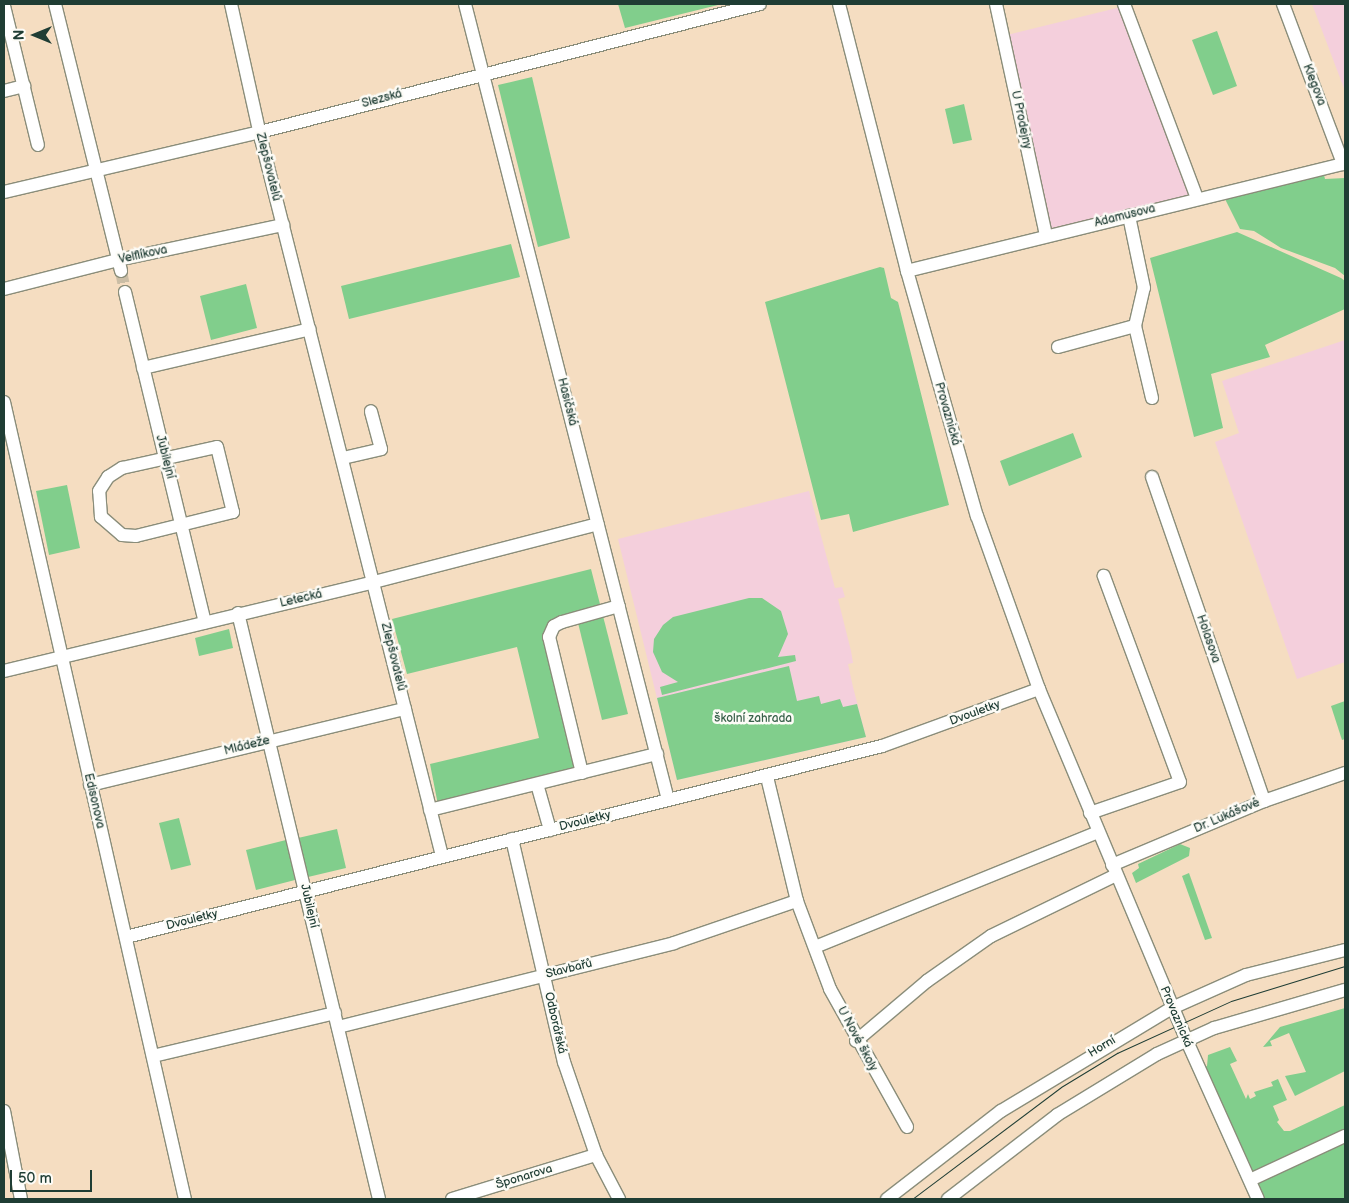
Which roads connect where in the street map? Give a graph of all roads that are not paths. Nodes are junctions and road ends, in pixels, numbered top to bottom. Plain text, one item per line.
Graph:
1 (55, 4) edge
2 (231, 4) edge
3 (465, 4) edge
4 (760, 4) edge
5 (839, 4) edge
6 (996, 4) edge
7 (1124, 4) edge
8 (1283, 4) edge
9 (4, 6) edge
10 (482, 73) junction
11 (24, 86) junction
12 (4, 91) edge
13 (260, 132) junction
14 (38, 145) dead end
15 (1344, 164) edge
16 (94, 171) junction
17 (4, 192) edge
18 (1197, 198) junction
19 (1129, 216) junction
20 (283, 225) junction
21 (1046, 236) junction
22 (119, 266) junction
23 (907, 271) junction
24 (4, 289) edge
25 (125, 292) tunnel mouth
26 (1135, 326) junction
27 (310, 329) junction
28 (1058, 347) dead end
29 (143, 368) junction
30 (1152, 398) dead end
31 (4, 402) edge
32 (372, 411) dead end
33 (165, 458) junction
34 (343, 458) junction
35 (1152, 477) dead end
36 (598, 524) junction
37 (181, 525) junction
38 (1104, 576) dead end
39 (374, 582) junction
40 (619, 606) junction
41 (238, 614) junction
42 (205, 622) junction
43 (60, 655) junction
44 (4, 671) edge
45 (1039, 689) junction
46 (405, 709) junction
47 (269, 740) junction
48 (657, 754) junction
49 (582, 773) junction
50 (1345, 773) edge
51 (767, 777) junction
52 (90, 784) junction
53 (537, 784) junction
54 (668, 800) junction
55 (1264, 801) junction
56 (430, 810) junction
57 (1090, 813) junction
58 (550, 830) junction
59 (1098, 832) junction
60 (512, 839) junction
61 (442, 856) junction
62 (1114, 870) junction
63 (306, 892) junction
64 (797, 901) junction
65 (126, 937) junction
66 (815, 948) junction
67 (1345, 950) edge
68 (544, 975) junction
69 (1345, 990) edge
70 (1172, 1008) junction
71 (334, 1014) junction
72 (338, 1027) junction
73 (1186, 1040) junction
74 (856, 1041) junction
75 (153, 1056) junction
76 (4, 1111) edge
77 (907, 1127) dead end
78 (1345, 1136) edge
79 (596, 1155) junction
80 (1250, 1180) junction
81 (21, 1199) edge
82 (185, 1199) edge
83 (378, 1199) edge
84 (452, 1199) edge
85 (619, 1199) edge
86 (887, 1199) edge
87 (948, 1199) edge
88 (1258, 1199) edge

1 - 16 street
2 - 13 street, Zlepšovatelů
3 - 10 street, Hasičská
4 - 10 street, Slezská
5 - 23 street, Provaznická
6 - 21 street, U Prodejny
7 - 18 street
8 - 15 street, Klegova
9 - 11 street
10 - 13 street, Slezská
10 - 36 street, Hasičská
11 - 12 street
11 - 14 street
13 - 16 street, Slezská
13 - 20 street, Zlepšovatelů
15 - 18 street, Adamusova
16 - 17 street, Slezská
16 - 22 street
18 - 19 street, Adamusova
19 - 21 street, Adamusova
19 - 26 street
20 - 22 street, Velflíkova
20 - 27 street, Zlepšovatelů
21 - 23 street, Adamusova
22 - 24 street, Velflíkova
23 - 45 street, Provaznická
25 - 29 street, Jubilejní
26 - 28 street
26 - 30 street
27 - 29 street
27 - 34 street, Zlepšovatelů
29 - 33 street, Jubilejní
31 - 43 street, Edisonova
32 - 34 street
33 - 37 street, Jubilejní
33 - 37 street
33 - 37 street
34 - 39 street, Zlepšovatelů
35 - 55 street, Holasova
36 - 39 street, Letecká
36 - 40 street, Hasičská
37 - 42 street, Jubilejní
38 - 57 street
39 - 41 street, Letecká
39 - 46 street, Zlepšovatelů
40 - 48 street, Hasičská
40 - 49 street
41 - 42 street, Letecká
41 - 47 street, Jubilejní
42 - 43 street, Letecká
43 - 44 street, Letecká
43 - 52 street, Edisonova
45 - 51 street, Dvouletky
45 - 57 street, Provaznická
46 - 47 street, Mládeže
46 - 56 street, Zlepšovatelů
47 - 52 street, Mládeže
47 - 63 street, Jubilejní
48 - 49 street
48 - 54 street, Hasičská
49 - 53 street
50 - 55 street, Dr. Lukášové
51 - 54 street, Dvouletky
51 - 64 street, U Nové školy
52 - 65 street, Edisonova
53 - 56 street
53 - 58 street
54 - 58 street, Dvouletky
55 - 62 street, Dr. Lukášové
56 - 61 street, Zlepšovatelů
57 - 59 street, Provaznická
58 - 60 street, Dvouletky
59 - 62 street, Provaznická
59 - 66 street
60 - 61 street, Dvouletky
60 - 68 street, Odborářská
61 - 63 street, Dvouletky
62 - 70 street, Provaznická
62 - 74 street, Dr. Lukášové
63 - 65 street, Dvouletky
63 - 71 street, Jubilejní
64 - 66 street, U Nové školy
64 - 68 street, Stavbařů
65 - 75 street, Edisonova
66 - 74 street, U Nové školy
67 - 70 street, Horní
68 - 72 street, Stavbařů
68 - 79 street, Odborářská
69 - 73 street
70 - 73 street, Provaznická
70 - 86 street, Horní
71 - 72 street, Jubilejní
71 - 75 street
72 - 83 street, Jubilejní
73 - 80 street, Provaznická
73 - 87 street
74 - 77 street, U Nové školy
75 - 82 street, Edisonova
76 - 81 street
78 - 80 street
79 - 84 street, Šponarova
79 - 85 street, Odborářská
80 - 88 street, Provaznická

